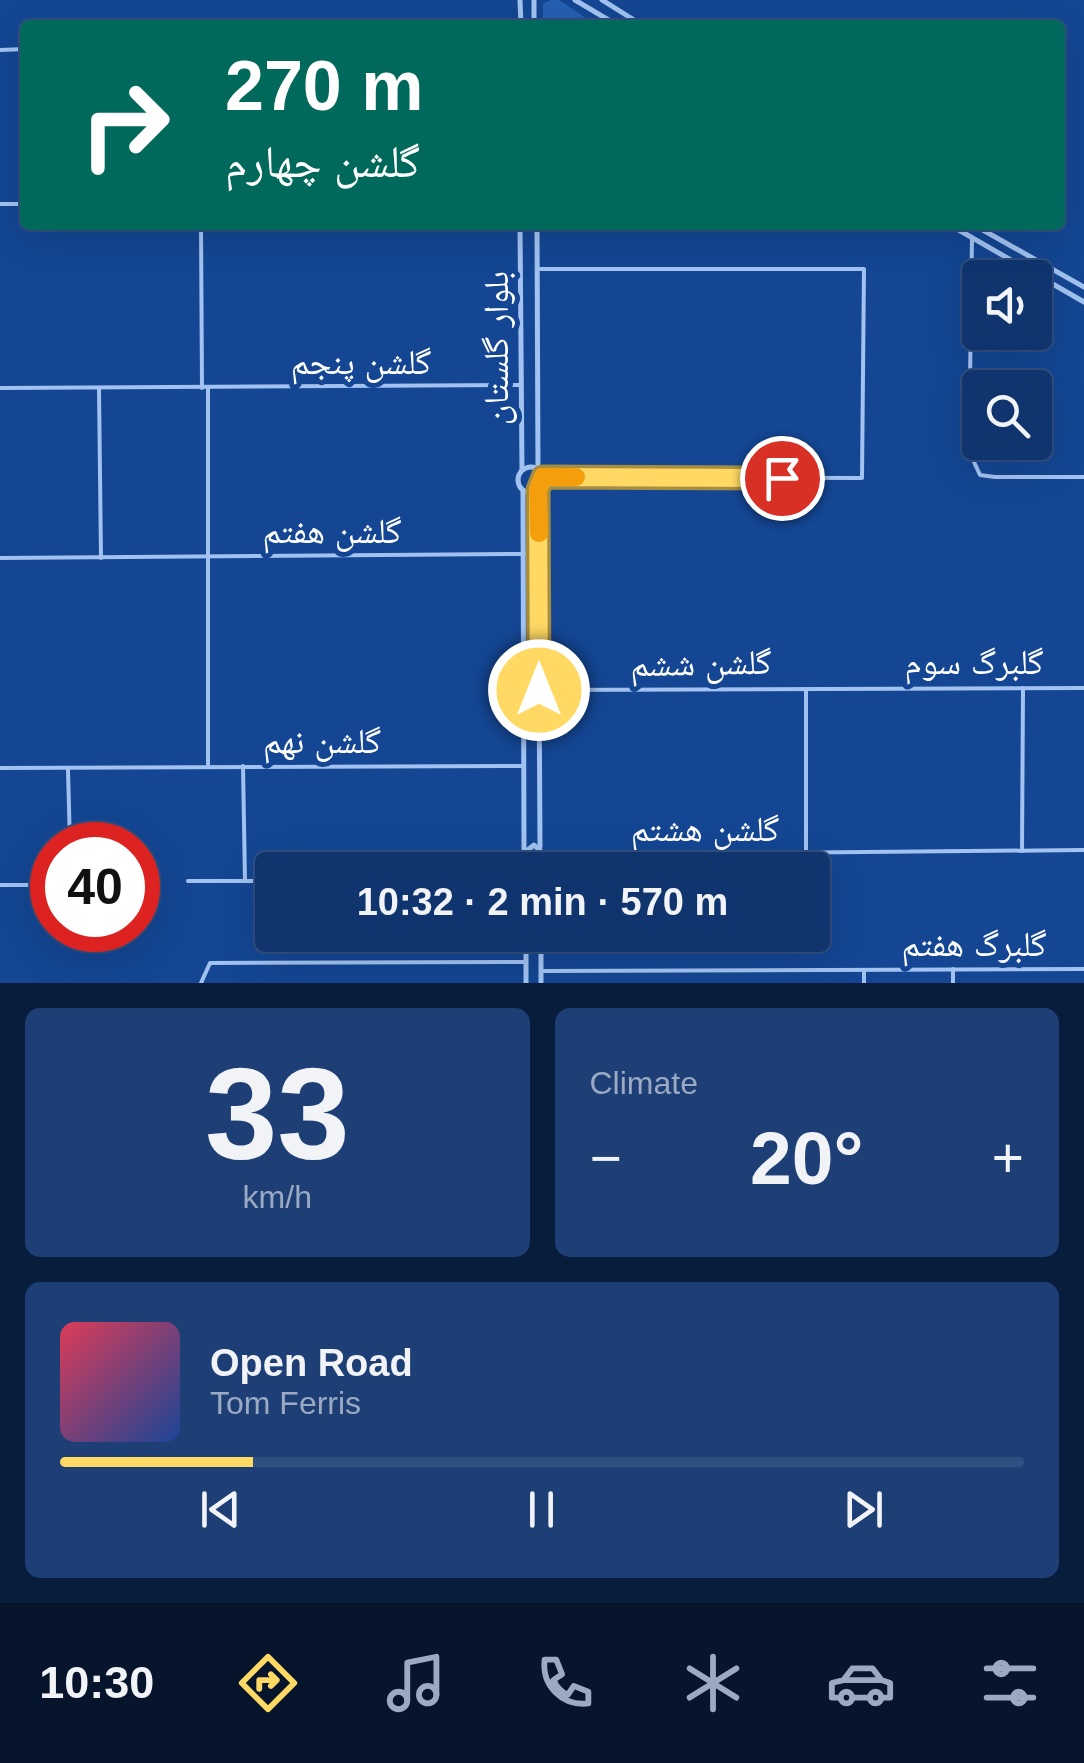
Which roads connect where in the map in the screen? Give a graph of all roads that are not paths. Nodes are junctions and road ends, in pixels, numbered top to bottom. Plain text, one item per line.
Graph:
1 (520, 0) edge
2 (575, 0) edge
3 (602, 0) edge
4 (536, 1) edge
5 (520, 12) junction
6 (534, 13) junction
7 (521, 20) edge
8 (534, 20) edge
9 (609, 20) edge
10 (634, 20) edge
11 (200, 230) edge
12 (520, 230) edge
13 (537, 230) edge
14 (958, 230) edge
15 (983, 230) edge
16 (972, 238) junction
17 (537, 269) junction
18 (1084, 286) edge
19 (1084, 302) edge
20 (520, 386) junction
21 (0, 388) edge
22 (205, 388) junction
23 (99, 389) junction
24 (522, 470) junction
25 (538, 470) junction
26 (543, 477) junction
27 (1084, 477) edge
28 (523, 490) junction
29 (538, 490) junction
30 (524, 554) junction
31 (209, 557) junction
32 (0, 558) edge
33 (101, 558) junction
34 (864, 686) joint
35 (806, 687) junction
36 (1023, 688) junction
37 (1084, 688) edge
38 (539, 690) junction
39 (208, 766) junction
40 (243, 766) junction
41 (524, 766) junction
42 (0, 768) edge
43 (68, 768) junction
44 (69, 822) edge
45 (540, 847) junction
46 (524, 848) junction
47 (1084, 850) edge
48 (1022, 851) junction
49 (524, 852) edge
50 (544, 852) edge
51 (806, 852) edge
52 (830, 854) edge
53 (188, 881) dead end
54 (244, 881) junction
55 (255, 881) edge
56 (0, 885) edge
57 (30, 885) edge
58 (526, 952) edge
59 (541, 952) edge
60 (526, 962) junction
61 (953, 969) junction
62 (1084, 969) edge
63 (864, 970) junction
64 (541, 971) junction
65 (200, 983) edge
66 (526, 983) edge
67 (541, 983) edge
68 (864, 983) edge
69 (953, 983) edge

1 - 5 street
2 - 9 street
3 - 10 street
4 - 6 street
5 - 6 street
5 - 7 street
6 - 8 street
11 - 22 street
12 - 20 street, بلوار گلستان
13 - 17 street, بلوار گلستان
14 - 16 street
15 - 18 street
16 - 19 street
16 - 27 street
17 - 25 street, بلوار گلستان
17 - 26 street
20 - 22 street, گلشن پنجم
20 - 24 street, بلوار گلستان
21 - 23 street, گلشن پنجم
22 - 23 street, گلشن پنجم
22 - 31 street
23 - 33 street
24 - 25 street
24 - 28 street
25 - 26 street
26 - 29 street
28 - 29 street
28 - 30 street
29 - 38 street
30 - 31 street, گلشن هفتم
30 - 41 street
31 - 33 street, گلشن هفتم
31 - 39 street
32 - 33 street, گلشن هفتم
34 - 35 street, گلشن ششم
34 - 36 street, گلبرگ سوم
35 - 38 street, گلشن ششم
35 - 51 street
36 - 37 street, گلبرگ سوم
36 - 48 street
38 - 45 street
39 - 40 street, گلشن نهم
39 - 43 street, گلشن نهم
40 - 41 street, گلشن نهم
40 - 54 street
41 - 46 street
42 - 43 street, گلشن نهم
43 - 44 street
45 - 46 street
45 - 50 street
46 - 49 street
47 - 48 street, گلشن هشتم
48 - 52 street, گلشن هشتم
53 - 54 street
54 - 55 street
56 - 57 street
58 - 60 street
59 - 64 street
60 - 65 street
60 - 66 street
61 - 62 street, گلبرگ هفتم
61 - 63 street, گلبرگ هفتم
61 - 69 street
63 - 64 street, گلبرگ هفتم
63 - 68 street
64 - 67 street

